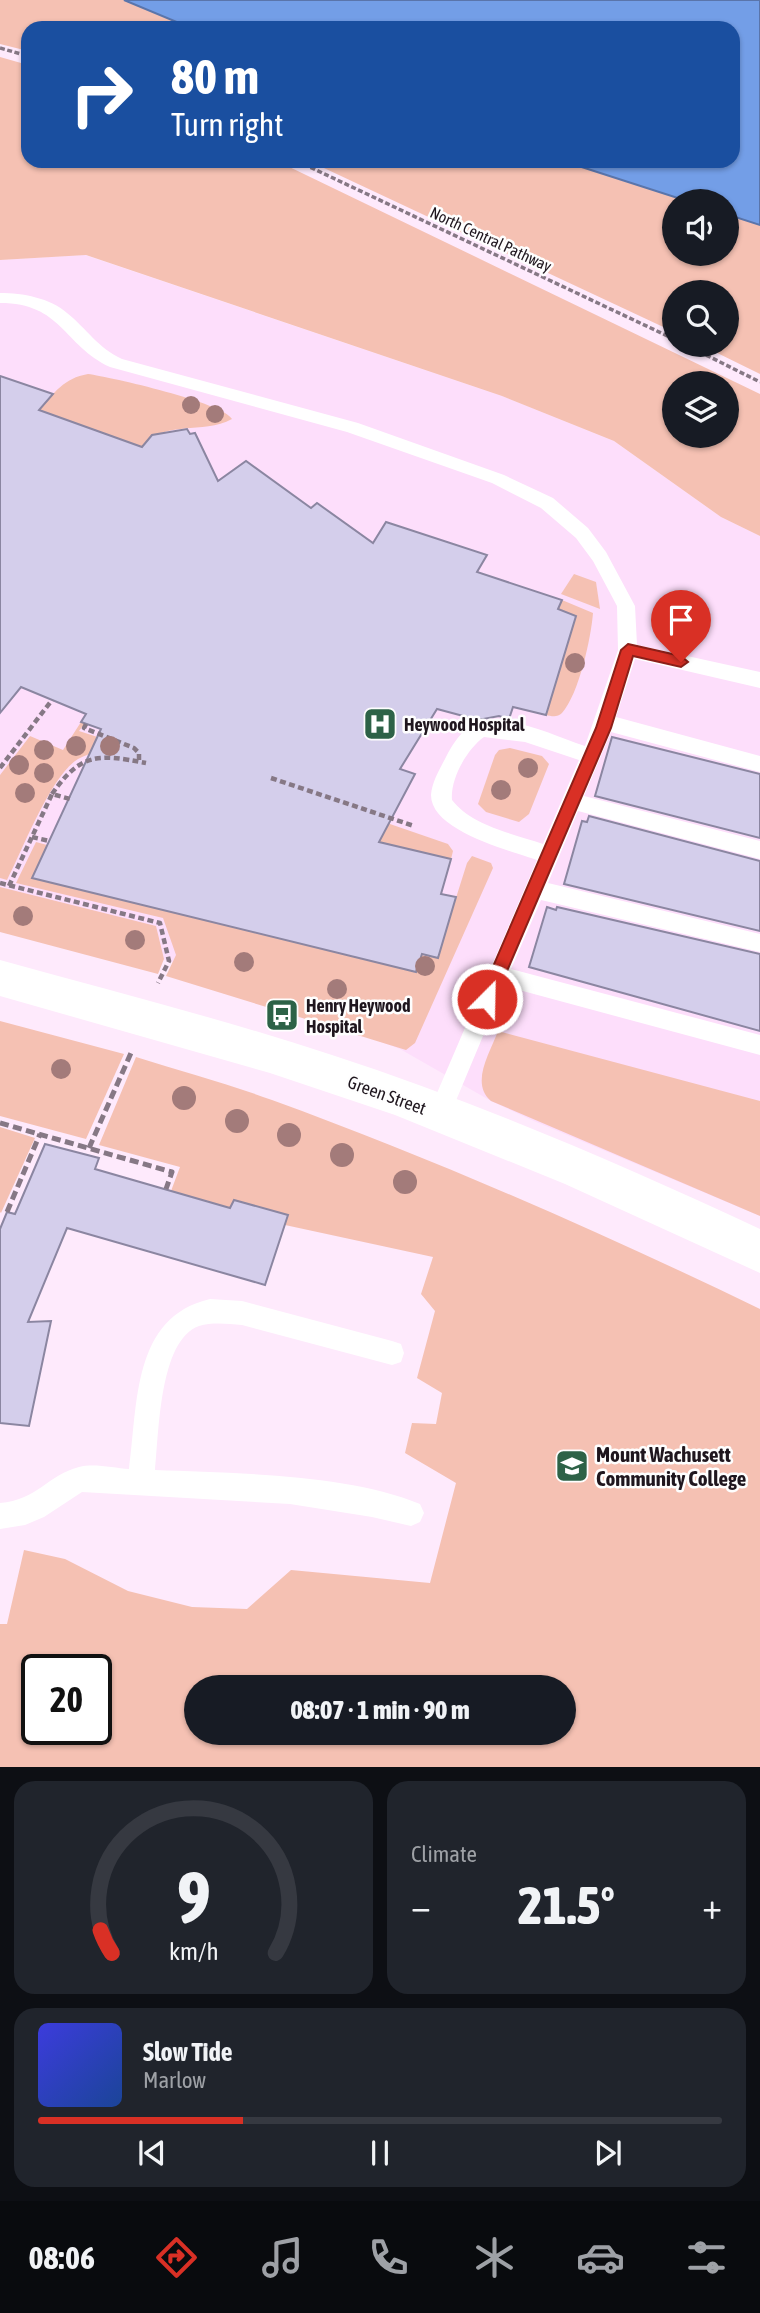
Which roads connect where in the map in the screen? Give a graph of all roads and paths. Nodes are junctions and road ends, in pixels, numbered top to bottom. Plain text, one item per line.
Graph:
1 (0, 48) edge
2 (21, 54) edge
3 (312, 168) edge
4 (0, 298) edge
5 (662, 333) edge
6 (710, 357) edge
7 (760, 382) edge
8 (628, 650) junction
9 (760, 680) edge
10 (52, 700) dead end
11 (605, 722) junction
12 (86, 724) dead end
13 (591, 756) junction
14 (139, 762) junction
15 (146, 763) dead end
16 (760, 764) edge
17 (0, 768) edge
18 (271, 778) dead end
19 (52, 794) junction
20 (69, 799) dead end
21 (572, 800) junction
22 (414, 826) dead end
23 (32, 837) junction
24 (49, 841) dead end
25 (760, 850) edge
26 (548, 855) junction
27 (0, 883) edge
28 (9, 886) junction
29 (534, 889) junction
30 (760, 943) edge
31 (497, 975) junction
32 (0, 978) edge
33 (158, 983) dead end
34 (760, 1045) edge
35 (132, 1050) dead end
36 (439, 1114) junction
37 (0, 1123) edge
38 (40, 1134) junction
39 (89, 1148) junction
40 (166, 1189) dead end
41 (7, 1212) dead end
42 (760, 1252) edge
43 (392, 1353) dead end
44 (140, 1483) junction
45 (411, 1513) dead end
46 (0, 1516) edge

1 - 2 path
3 - 5 path, North Central Pathway
4 - 8 lane
6 - 7 path
8 - 9 lane
8 - 11 lane
10 - 17 path
11 - 13 lane
11 - 16 lane
12 - 14 path
13 - 21 lane
13 - 26 lane
14 - 15 path
14 - 19 path
18 - 22 path
19 - 20 path
19 - 23 path
21 - 25 lane
21 - 26 lane
23 - 24 path
23 - 28 path
26 - 29 lane
27 - 28 path
28 - 33 path
29 - 30 lane
29 - 31 lane
31 - 34 lane
31 - 36 lane
32 - 36 street, Green Street
35 - 39 path
36 - 42 street, Green Street
37 - 38 path
38 - 39 path
38 - 41 path
39 - 40 path
43 - 44 lane
44 - 45 lane
44 - 46 lane

